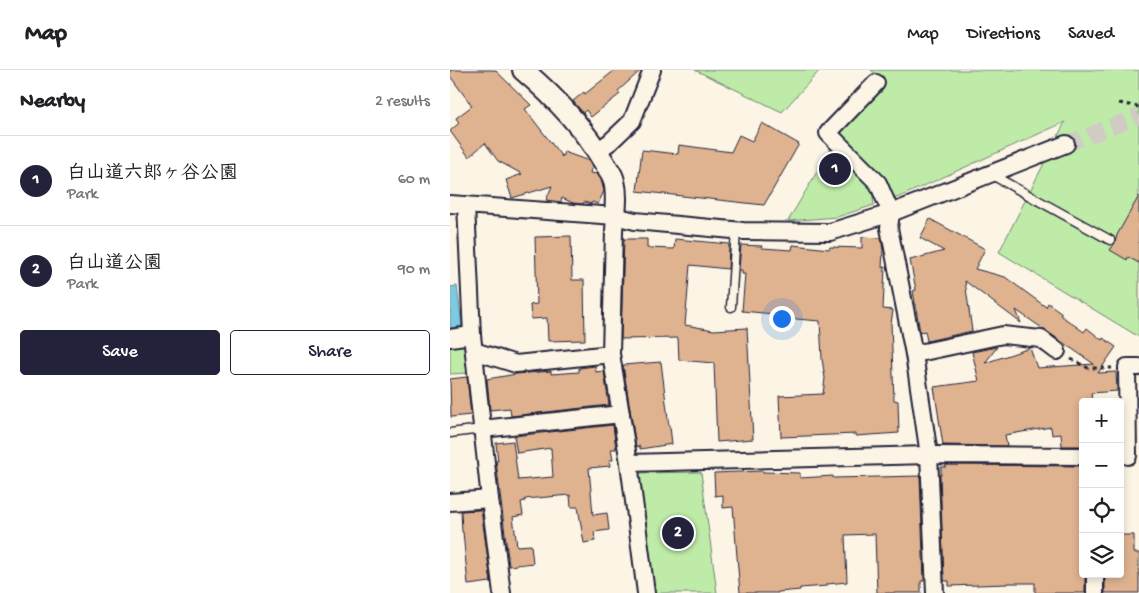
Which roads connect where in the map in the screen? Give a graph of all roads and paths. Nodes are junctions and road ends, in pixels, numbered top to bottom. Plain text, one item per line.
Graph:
1 (523, 70) edge
2 (652, 70) edge
3 (876, 83) dead end
4 (1119, 103) dead end
5 (1139, 107) edge
6 (1066, 144) tunnel mouth
7 (598, 151) junction
8 (990, 174) junction
9 (458, 204) edge
10 (891, 213) junction
11 (616, 216) junction
12 (736, 231) junction
13 (1110, 240) dead end
14 (731, 307) dead end
15 (450, 338) edge
16 (473, 343) junction
17 (1057, 351) joint
18 (610, 354) junction
19 (914, 354) junction
20 (1133, 367) edge
21 (621, 414) junction
22 (482, 429) junction
23 (450, 433) edge
24 (929, 455) junction
25 (1079, 456) edge
26 (1129, 456) edge
27 (628, 463) junction
28 (490, 499) junction
29 (450, 502) edge
30 (1095, 578) edge
31 (502, 593) edge
32 (646, 593) edge
33 (935, 593) edge
34 (1095, 593) edge

1 - 7 street
2 - 7 street
3 - 10 street
4 - 5 path
6 - 8 street
7 - 11 street
8 - 10 street
8 - 13 lane
9 - 11 street
9 - 16 street
10 - 12 street
10 - 19 street
11 - 12 street
11 - 18 street
12 - 14 lane
15 - 16 street
16 - 18 street
16 - 22 street
17 - 19 street
17 - 20 path
18 - 21 street
19 - 24 street
20 - 26 street
21 - 22 street
21 - 27 street
22 - 23 lane
22 - 28 street
24 - 25 street
24 - 27 street
24 - 33 street
27 - 32 street
28 - 29 street
28 - 31 street
30 - 34 street

